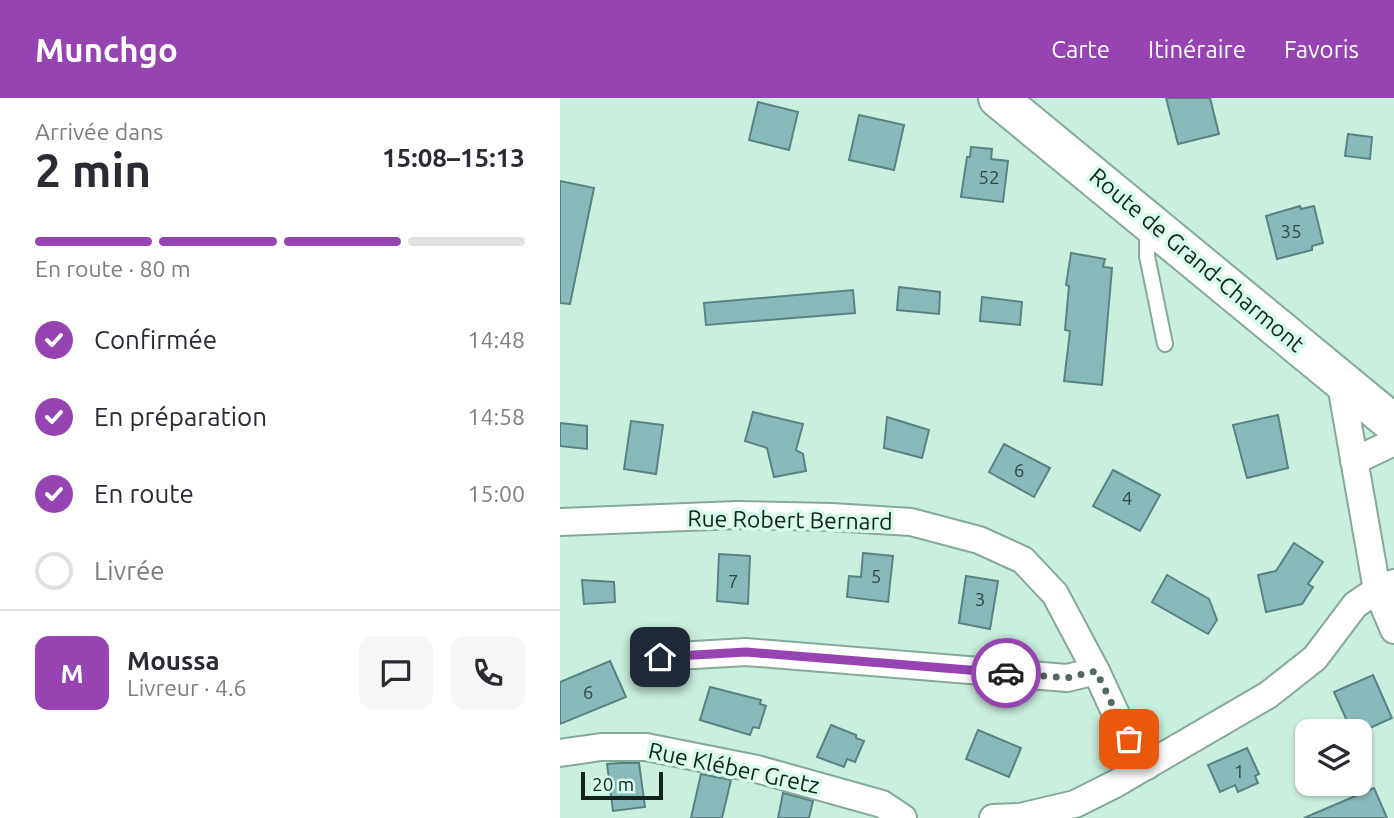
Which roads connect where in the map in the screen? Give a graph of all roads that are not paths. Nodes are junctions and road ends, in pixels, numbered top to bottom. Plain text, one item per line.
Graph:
1 (998, 98) edge
2 (1147, 219) junction
3 (1165, 344) dead end
4 (1340, 379) junction
5 (1394, 424) edge
6 (1394, 442) edge
7 (1354, 461) junction
8 (560, 523) edge
9 (1386, 586) edge
10 (1394, 630) edge
11 (660, 657) dead end
12 (1096, 671) junction
13 (560, 753) edge
14 (1147, 766) junction
15 (1076, 811) edge
16 (903, 818) edge
17 (993, 818) edge

1 - 2 street, Route de Grand-Charmont
2 - 3 lane
2 - 4 street, Route de Grand-Charmont
4 - 5 street, Route de Grand-Charmont
4 - 7 street
6 - 7 street
7 - 9 street
8 - 12 street, Rue Robert Bernard
9 - 10 street
9 - 14 street
11 - 12 street
12 - 14 street, Rue Robert Bernard
13 - 16 street, Rue Kléber Gretz
14 - 15 street
15 - 17 street

